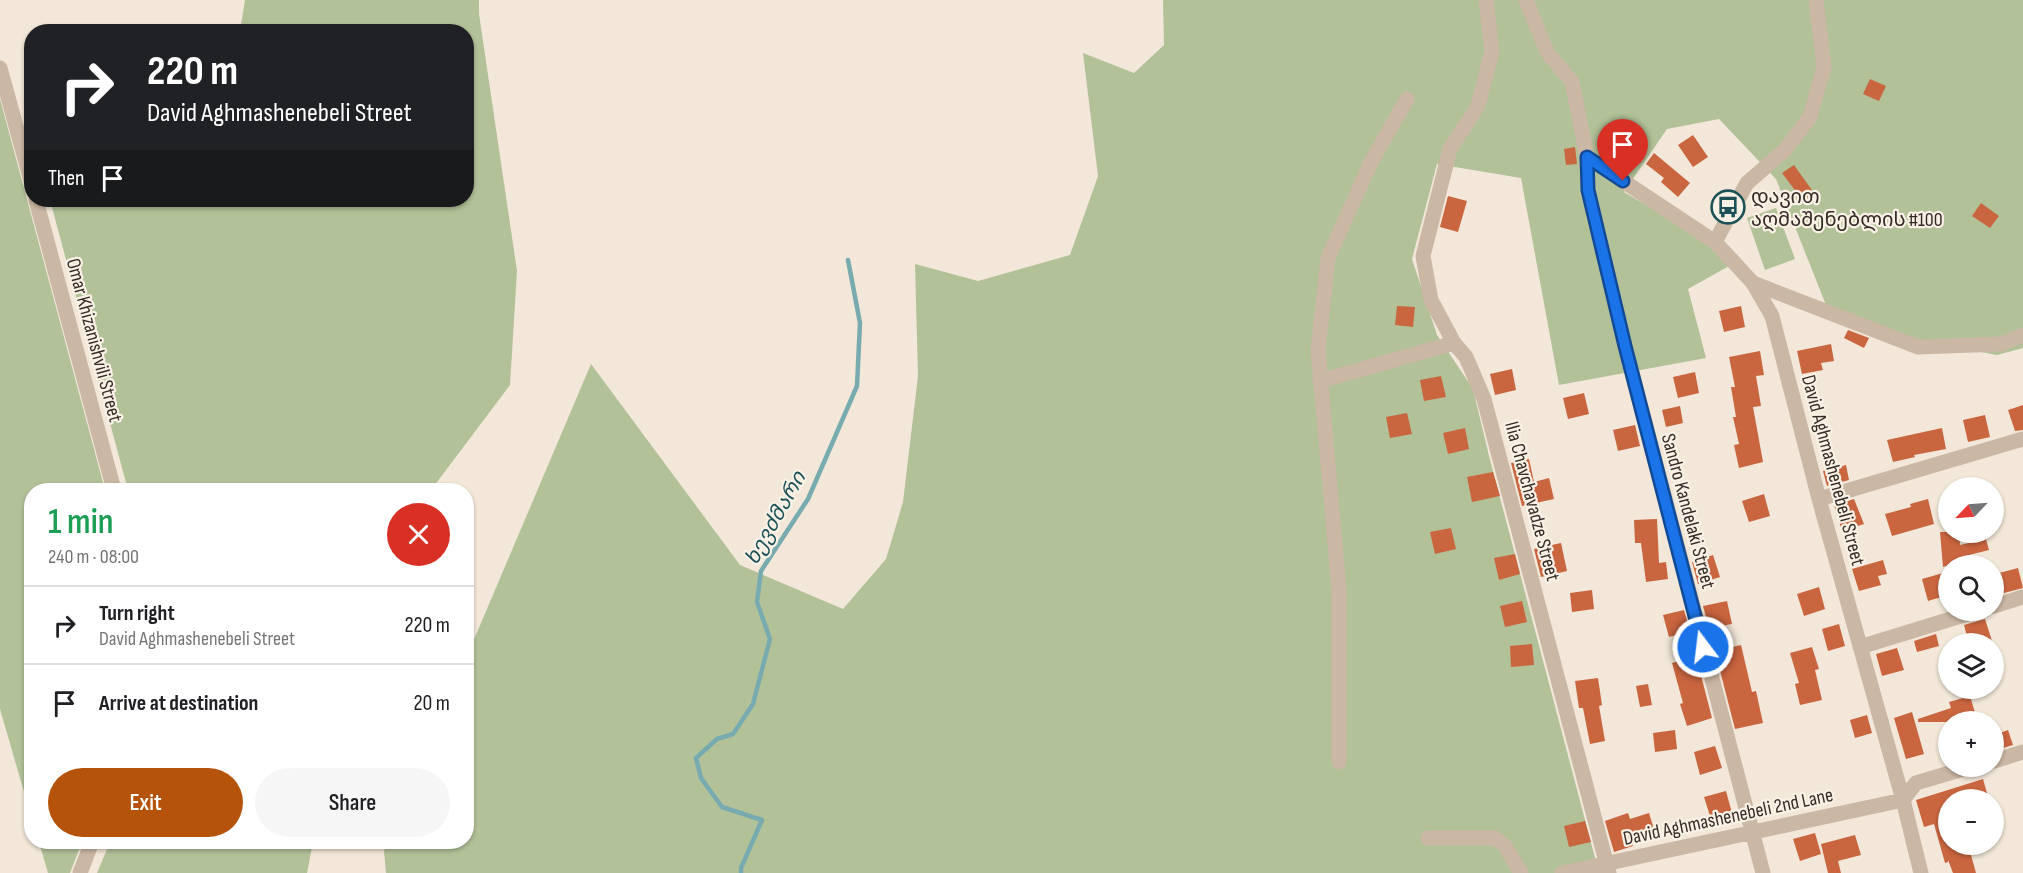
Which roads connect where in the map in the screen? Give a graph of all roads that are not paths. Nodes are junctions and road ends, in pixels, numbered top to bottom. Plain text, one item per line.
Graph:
1 (1486, 0) edge
2 (1526, 0) edge
3 (1816, 0) edge
4 (0, 68) edge
5 (1407, 99) dead end
6 (24, 155) edge
7 (1587, 157) junction
8 (38, 207) edge
9 (1715, 242) junction
10 (1753, 283) junction
11 (2023, 335) edge
12 (1454, 343) junction
13 (1320, 381) junction
14 (2023, 439) edge
15 (112, 483) edge
16 (1819, 499) junction
17 (2023, 597) edge
18 (2004, 603) edge
19 (1944, 621) edge
20 (1860, 647) junction
21 (2023, 752) edge
22 (2004, 758) edge
23 (1339, 762) dead end
24 (1938, 776) edge
25 (1903, 800) junction
26 (1752, 832) junction
27 (1428, 838) dead end
28 (89, 849) edge
29 (1608, 868) edge
30 (80, 873) edge
31 (1521, 873) edge
32 (1562, 873) edge
33 (1763, 873) edge
34 (1921, 873) edge

1 - 12 street, Ilia Chavchavadze Street
2 - 7 street, Sandro Kandelaki Street
3 - 9 street
4 - 6 street
5 - 13 street
7 - 9 street, David Aghmashenebeli Street
7 - 26 street, Sandro Kandelaki Street
8 - 15 street, Omar Khizanishvili Street
9 - 10 street, David Aghmashenebeli Street
10 - 11 street
10 - 16 street, David Aghmashenebeli Street
12 - 13 street
12 - 29 street, Ilia Chavchavadze Street
13 - 23 street
14 - 16 street
16 - 20 street, David Aghmashenebeli Street
17 - 18 street
19 - 20 street
20 - 25 street, David Aghmashenebeli Street
21 - 22 street
24 - 25 street
25 - 26 street, David Aghmashenebeli 2nd Lane
25 - 34 street, David Aghmashenebeli Street
26 - 29 street, David Aghmashenebeli 2nd Lane
26 - 33 street, Sandro Kandelaki Street
27 - 31 street
28 - 30 street
29 - 32 street, David Aghmashenebeli 2nd Lane

